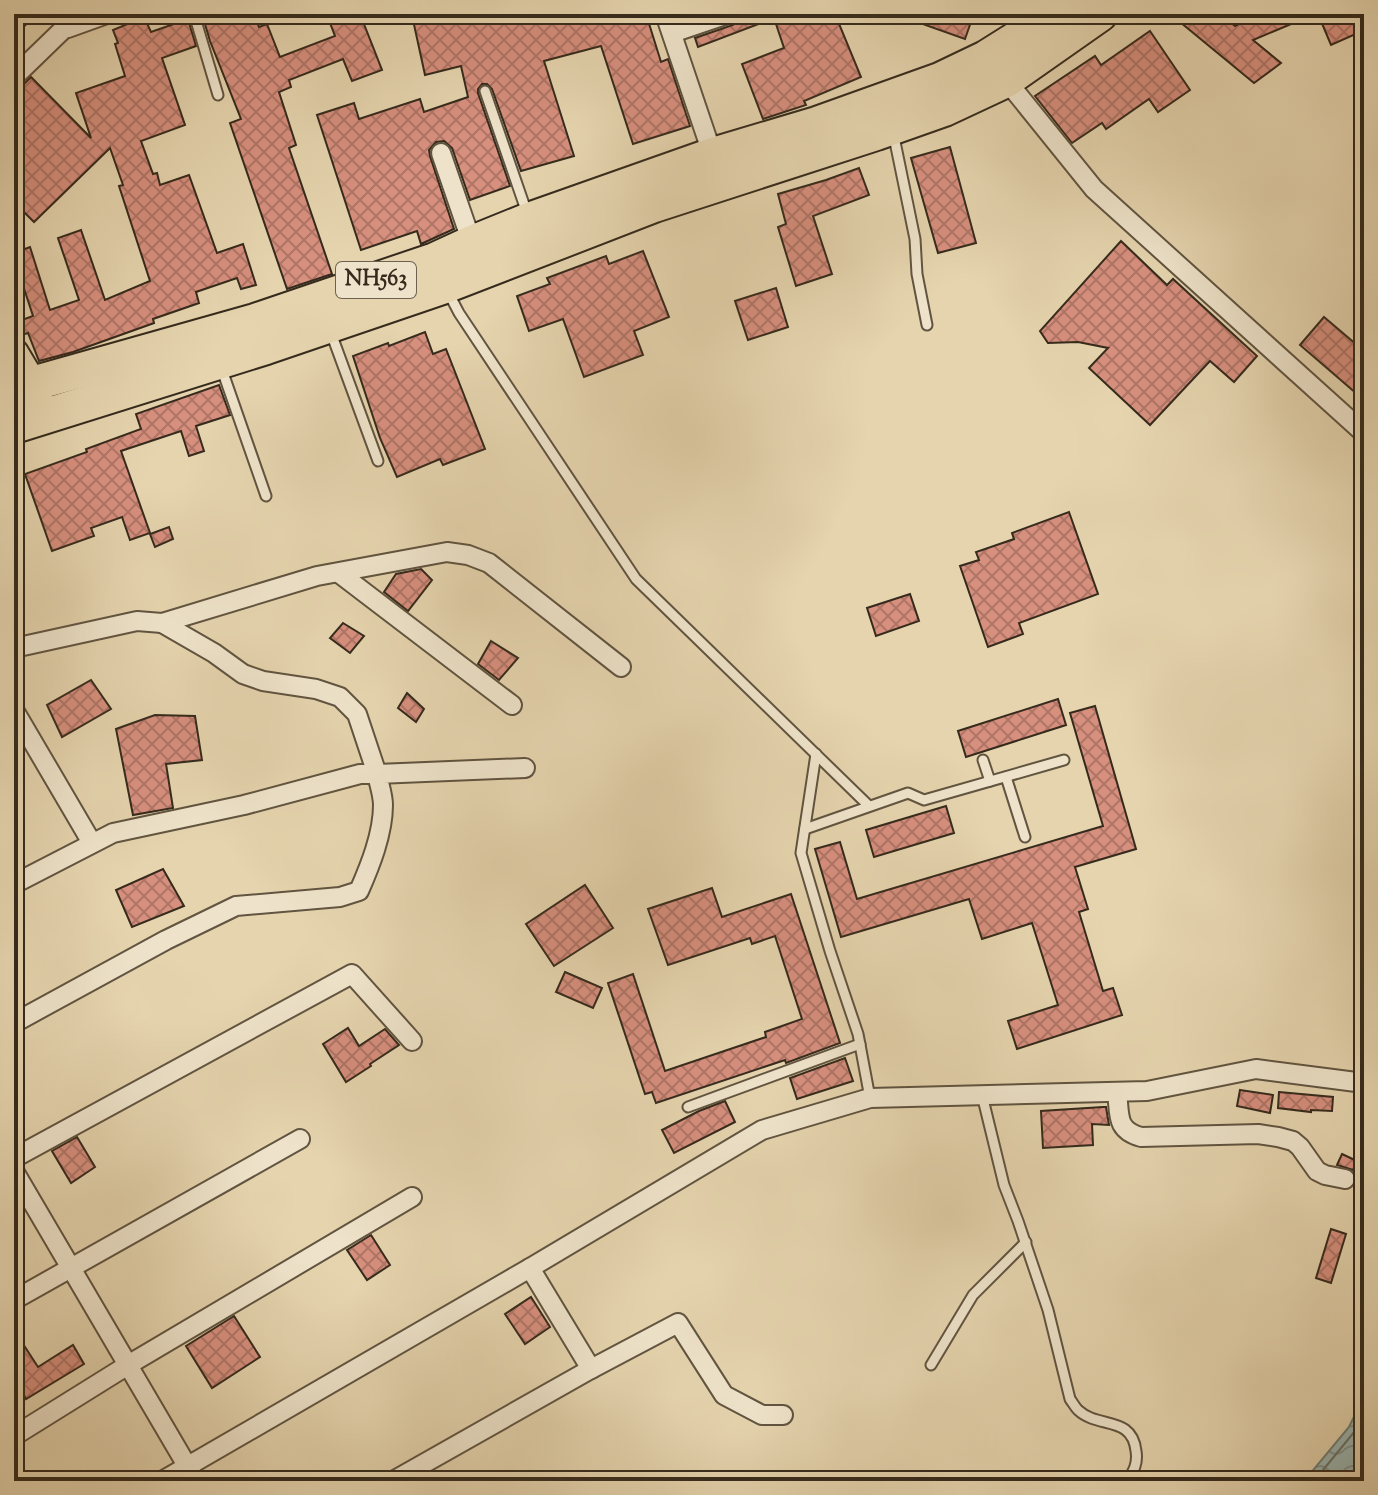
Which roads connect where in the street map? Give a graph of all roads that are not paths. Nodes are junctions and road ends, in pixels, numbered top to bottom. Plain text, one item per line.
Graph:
1 (79, 14) edge
2 (107, 14) edge
3 (194, 14) edge
4 (665, 14) edge
5 (728, 14) edge
6 (1056, 14) edge
7 (1100, 14) edge
8 (63, 30) junction
9 (672, 33) junction
10 (14, 77) edge
11 (1006, 80) junction
12 (485, 91) dead end
13 (218, 95) dead end
14 (892, 127) junction
15 (441, 153) dead end
16 (718, 169) junction
17 (529, 220) junction
18 (472, 243) junction
19 (445, 286) junction
20 (927, 325) dead end
21 (328, 326) junction
22 (14, 353) edge
23 (219, 363) junction
24 (23, 386) edge
25 (29, 422) edge
26 (1364, 433) edge
27 (378, 461) dead end
28 (266, 496) dead end
29 (339, 573) junction
30 (162, 623) junction
31 (14, 648) edge
32 (621, 667) dead end
33 (512, 705) dead end
34 (14, 710) edge
35 (816, 754) junction
36 (983, 760) dead end
37 (1064, 760) dead end
38 (525, 768) dead end
39 (377, 774) junction
40 (1006, 777) junction
41 (990, 781) junction
42 (869, 806) junction
43 (805, 829) junction
44 (1025, 837) dead end
45 (92, 843) junction
46 (14, 884) edge
47 (14, 1023) edge
48 (412, 1041) dead end
49 (860, 1044) junction
50 (1364, 1083) edge
51 (1117, 1092) junction
52 (982, 1095) junction
53 (870, 1098) junction
54 (688, 1107) dead end
55 (300, 1139) dead end
56 (14, 1158) edge
57 (14, 1171) edge
58 (1345, 1179) dead end
59 (412, 1197) dead end
60 (1026, 1242) junction
61 (71, 1268) junction
62 (530, 1268) junction
63 (14, 1300) edge
64 (128, 1365) junction
65 (931, 1365) dead end
66 (591, 1369) junction
67 (783, 1415) dead end
68 (14, 1436) edge
69 (192, 1474) edge
70 (397, 1480) edge
71 (162, 1481) edge
72 (1127, 1481) edge

1 - 8 street
2 - 8 street
3 - 13 lane
4 - 9 street
5 - 9 street
6 - 16 highway, NH563
7 - 11 highway, NH563
8 - 10 street
9 - 16 street
11 - 14 highway, NH563
11 - 26 street
12 - 17 lane
14 - 16 highway, NH563
14 - 20 lane
15 - 18 street
16 - 17 highway, NH563
16 - 19 highway, NH563
17 - 18 highway, NH563
18 - 24 highway, NH563
19 - 21 highway, NH563
19 - 35 lane
21 - 23 highway, NH563
21 - 27 lane
22 - 24 main road
23 - 25 highway, NH563
23 - 28 lane
24 - 25 main road
29 - 30 street
29 - 32 street
29 - 33 street
30 - 31 street
30 - 39 street
34 - 45 street
35 - 42 lane
35 - 43 lane
36 - 41 lane
37 - 40 lane
38 - 39 street
39 - 45 street
39 - 47 street
40 - 41 lane
40 - 44 lane
41 - 42 lane
42 - 43 lane
43 - 49 lane
45 - 46 street
48 - 56 street
49 - 53 lane
49 - 54 lane
50 - 51 street
51 - 52 street
51 - 58 street
52 - 53 street
52 - 60 lane
53 - 62 street
55 - 61 street
57 - 61 street
59 - 64 street
60 - 65 lane
60 - 72 lane
61 - 63 street
61 - 64 street
62 - 66 street
62 - 69 street
64 - 68 street
64 - 69 street
66 - 67 street
66 - 70 street
69 - 71 street

